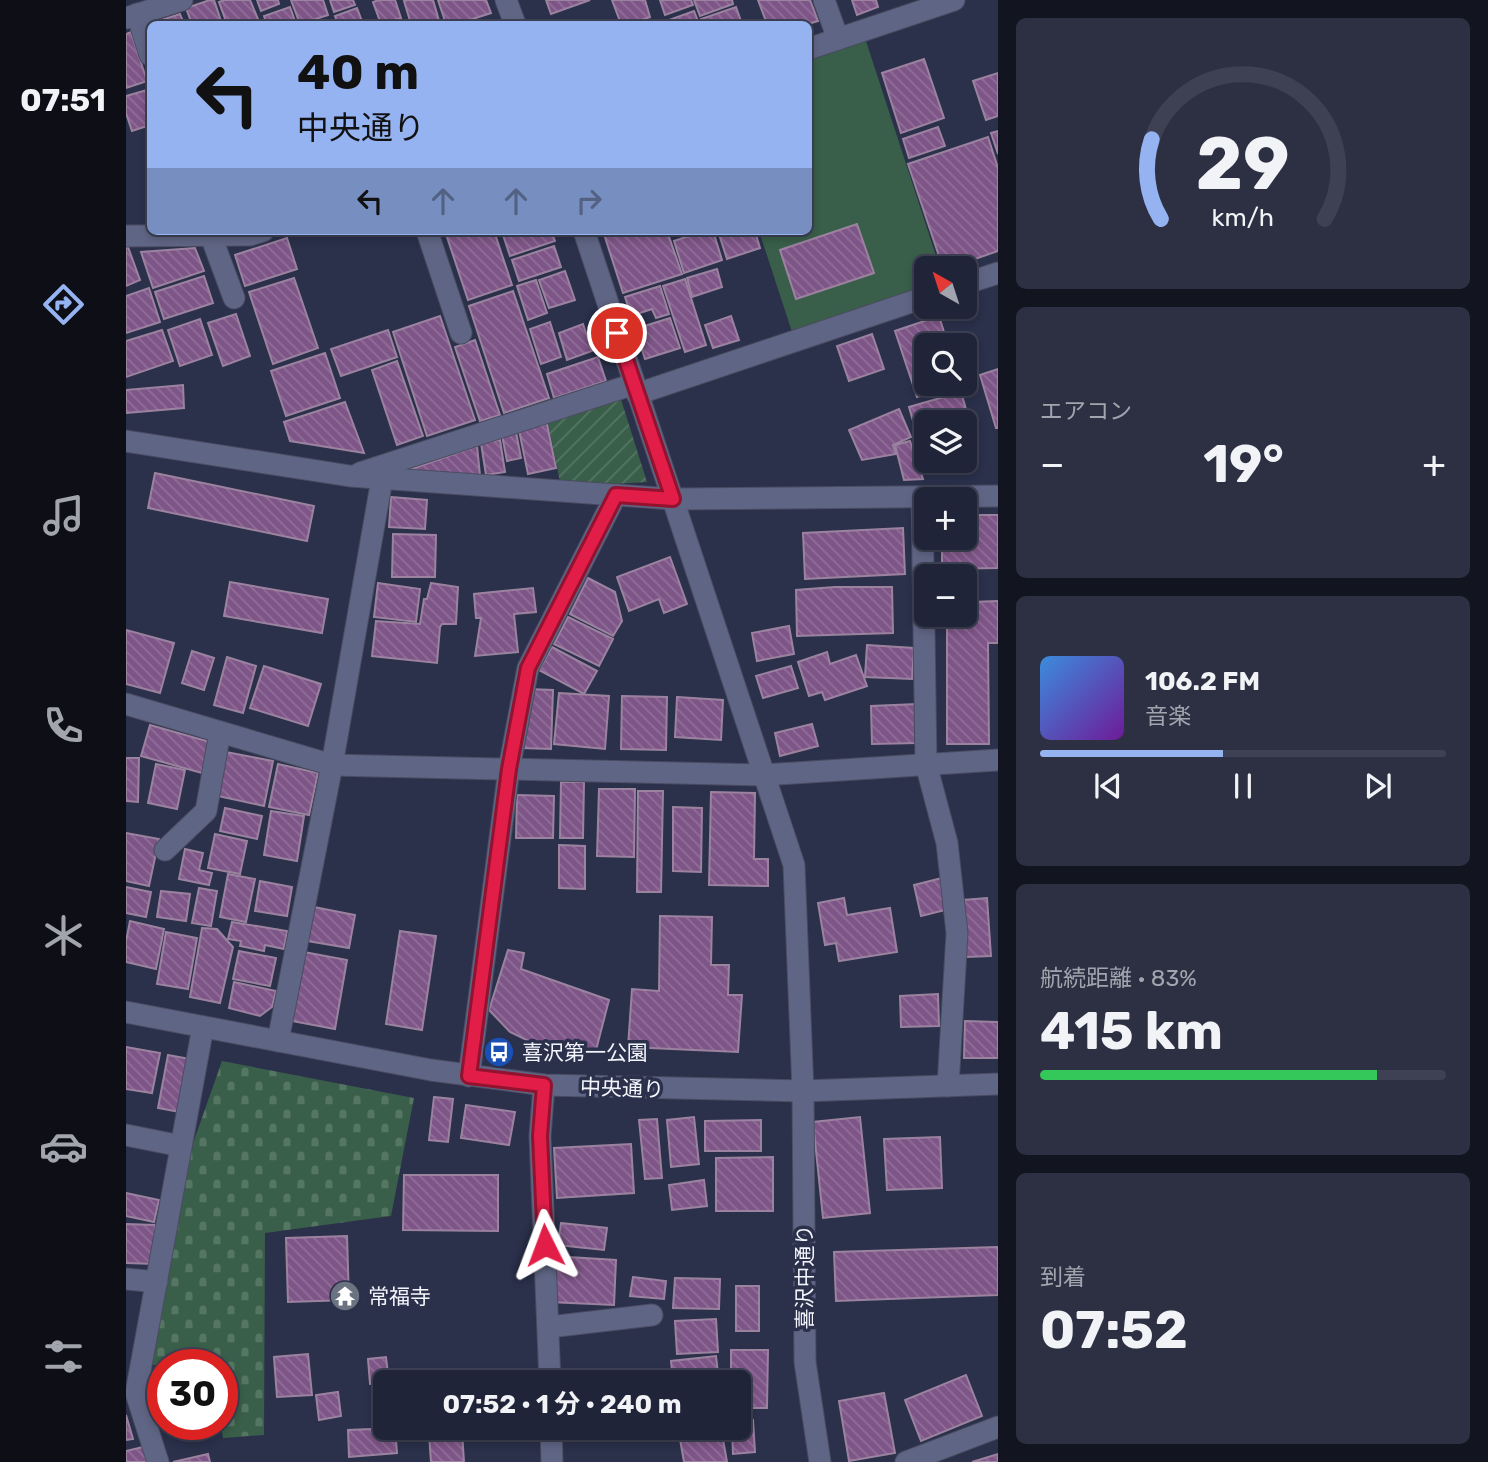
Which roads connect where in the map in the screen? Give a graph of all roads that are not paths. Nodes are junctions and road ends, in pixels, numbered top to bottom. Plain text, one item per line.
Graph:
1 (182, 0) edge
2 (506, 0) edge
3 (824, 0) edge
4 (954, 0) edge
5 (132, 16) edge
6 (513, 21) edge
7 (838, 39) junction
8 (812, 47) edge
9 (147, 48) edge
10 (250, 235) edge
11 (428, 235) edge
12 (585, 235) edge
13 (126, 236) edge
14 (211, 236) junction
15 (998, 273) edge
16 (977, 280) edge
17 (234, 298) dead end
18 (914, 301) edge
19 (461, 333) dead end
20 (636, 389) junction
21 (126, 441) edge
22 (350, 476) junction
23 (382, 479) junction
24 (616, 495) junction
25 (977, 496) edge
26 (998, 496) edge
27 (914, 497) edge
28 (673, 499) junction
29 (923, 550) edge
30 (126, 704) edge
31 (220, 732) junction
32 (998, 760) edge
33 (331, 765) junction
34 (926, 765) junction
35 (509, 769) junction
36 (763, 775) junction
37 (165, 850) dead end
38 (126, 1012) edge
39 (203, 1027) junction
40 (278, 1041) junction
41 (469, 1076) junction
42 (998, 1084) edge
43 (544, 1085) junction
44 (948, 1086) junction
45 (803, 1091) junction
46 (126, 1135) edge
47 (181, 1146) junction
48 (126, 1279) edge
49 (157, 1282) junction
50 (652, 1315) dead end
51 (549, 1327) junction
52 (550, 1370) edge
53 (998, 1427) edge
54 (551, 1440) edge
55 (158, 1462) edge
56 (552, 1462) edge
57 (820, 1462) edge
58 (906, 1462) edge

1 - 5 street
2 - 6 street
3 - 7 street
4 - 7 street
5 - 9 street
7 - 8 street
10 - 14 street
11 - 19 street
12 - 20 street, 喜沢中通り
13 - 14 street
14 - 17 street
15 - 16 street
18 - 20 street
20 - 22 street
20 - 28 street, 喜沢中通り
21 - 22 street
22 - 23 street
23 - 24 street
23 - 33 street
24 - 28 street
24 - 35 street
25 - 26 street
27 - 28 street
28 - 36 street, 喜沢中通り
29 - 34 street
30 - 31 street
31 - 33 street
31 - 37 street
32 - 34 street
33 - 35 street
33 - 40 street
34 - 36 street
34 - 44 street
35 - 36 street
35 - 41 street
36 - 45 street, 喜沢中通り
38 - 39 street, 中央通り
39 - 40 street, 中央通り
39 - 47 street
40 - 41 street, 中央通り
41 - 43 street, 中央通り
42 - 44 street, 中央通り
43 - 45 street, 中央通り
43 - 51 street
44 - 45 street, 中央通り
45 - 57 street, 喜沢中通り
46 - 47 street
47 - 49 street
48 - 49 street
49 - 55 street
50 - 51 street
51 - 52 street
53 - 58 street
54 - 56 street

